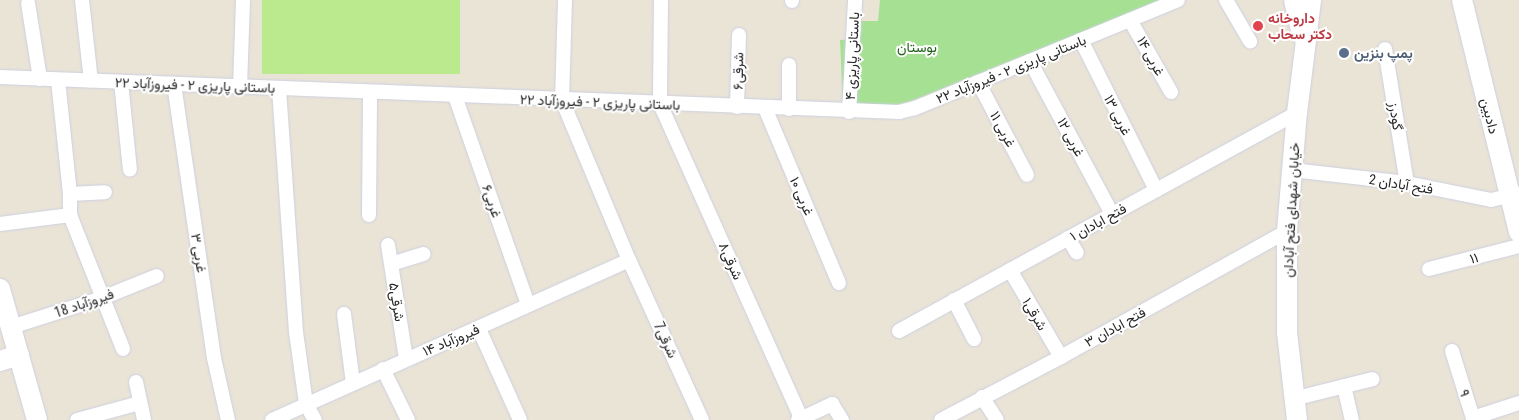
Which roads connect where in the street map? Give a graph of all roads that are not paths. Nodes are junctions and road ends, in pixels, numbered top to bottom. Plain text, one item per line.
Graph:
1 (82, 0) edge
2 (243, 0) edge
3 (565, 0) edge
4 (661, 0) edge
5 (854, 0) edge
6 (1178, 0) edge
7 (1226, 0) edge
8 (1294, 0) edge
9 (1311, 0) edge
10 (1462, 0) edge
11 (28, 3) dead end
12 (1130, 20) junction
13 (739, 35) dead end
14 (1080, 40) junction
15 (1250, 41) dead end
16 (1385, 48) dead end
17 (1305, 51) junction
18 (1030, 61) junction
19 (789, 65) dead end
20 (0, 77) edge
21 (40, 79) junction
22 (58, 80) junction
23 (91, 81) junction
24 (120, 82) junction
25 (978, 82) junction
26 (174, 84) junction
27 (240, 87) junction
28 (279, 89) junction
29 (370, 92) junction
30 (1171, 92) dead end
31 (455, 96) junction
32 (562, 100) junction
33 (660, 104) junction
34 (738, 107) junction
35 (764, 108) junction
36 (789, 109) junction
37 (849, 112) junction
38 (1297, 112) junction
39 (130, 170) dead end
40 (1292, 170) junction
41 (1027, 175) dead end
42 (1407, 183) junction
43 (1156, 190) junction
44 (105, 192) dead end
45 (70, 194) junction
46 (1515, 195) edge
47 (1112, 214) junction
48 (70, 215) junction
49 (369, 215) dead end
50 (0, 224) edge
51 (1287, 232) junction
52 (1519, 232) edge
53 (1068, 238) junction
54 (388, 244) dead end
55 (1519, 246) edge
56 (1077, 253) dead end
57 (423, 254) dead end
58 (629, 260) junction
59 (391, 264) junction
60 (1429, 269) dead end
61 (1010, 270) junction
62 (157, 276) dead end
63 (839, 283) dead end
64 (0, 289) edge
65 (102, 298) junction
66 (954, 300) junction
67 (528, 306) junction
68 (344, 314) dead end
69 (11, 327) junction
70 (479, 328) junction
71 (898, 331) dead end
72 (974, 339) dead end
73 (123, 349) dead end
74 (1452, 351) dead end
75 (1061, 357) junction
76 (9, 358) edge
77 (406, 359) junction
78 (383, 369) junction
79 (1373, 379) dead end
80 (136, 382) dead end
81 (353, 383) junction
82 (1344, 386) junction
83 (982, 397) junction
84 (1293, 399) junction
85 (140, 403) junction
86 (1519, 403) edge
87 (306, 404) junction
88 (800, 419) edge
89 (37, 420) edge
90 (77, 420) edge
91 (144, 420) edge
92 (228, 420) edge
93 (272, 420) edge
94 (315, 420) edge
95 (408, 420) edge
96 (520, 420) edge
97 (702, 420) edge
98 (842, 420) edge
99 (941, 420) edge
100 (997, 420) edge
101 (1297, 420) edge
102 (1352, 420) edge

1 - 23 street
2 - 27 street
3 - 32 street
4 - 33 street
5 - 37 street, باستانی پاریزی ۴
6 - 12 street, باستانی پاریزی ۲ - فیروزآباد ۲۲
7 - 15 street
8 - 17 main road
9 - 17 main road, خیابان شهدای فتح آبادان
10 - 46 main road, دادبین
11 - 21 street
12 - 14 street, باستانی پاریزی ۲ - فیروزآباد ۲۲
12 - 30 street, غربی ۱۴
13 - 34 street, شرقی۶
14 - 18 street, باستانی پاریزی ۲ - فیروزآباد ۲۲
14 - 43 street, غربی ۱۳
16 - 42 street, گودرز
17 - 38 main road, خیابان شهدای فتح آبادان
18 - 25 street, باستانی پاریزی ۲ - فیروزآباد ۲۲
18 - 47 street, غربی ۱۲
19 - 36 street
20 - 21 street, باستانی پاریزی ۲ - فیروزآباد ۲۲
21 - 22 street, باستانی پاریزی ۲ - فیروزآباد ۲۲
22 - 23 street, باستانی پاریزی ۲ - فیروزآباد ۲۲
22 - 45 street
23 - 24 street, باستانی پاریزی ۲ - فیروزآباد ۲۲
24 - 26 street, باستانی پاریزی ۲ - فیروزآباد ۲۲
24 - 39 street
25 - 37 street, باستانی پاریزی ۲ - فیروزآباد ۲۲
25 - 41 street, غربی ۱۱
26 - 27 street, باستانی پاریزی ۲ - فیروزآباد ۲۲
26 - 92 street, غربی ۳
27 - 28 street, باستانی پاریزی ۲ - فیروزآباد ۲۲
28 - 29 street, باستانی پاریزی ۲ - فیروزآباد ۲۲
28 - 87 street
29 - 31 street, باستانی پاریزی ۲ - فیروزآباد ۲۲
29 - 49 street
31 - 32 street, باستانی پاریزی ۲ - فیروزآباد ۲۲
31 - 67 street, غربی۶
32 - 33 street, باستانی پاریزی ۲ - فیروزآباد ۲۲
32 - 58 street, شرقی7
33 - 34 street, باستانی پاریزی ۲ - فیروزآباد ۲۲
33 - 88 street, شرقی۸
34 - 35 street, باستانی پاریزی ۲ - فیروزآباد ۲۲
35 - 36 street, باستانی پاریزی ۲ - فیروزآباد ۲۲
35 - 63 street, غربی ۱۰
36 - 37 street, باستانی پاریزی ۲ - فیروزآباد ۲۲
38 - 40 main road, خیابان شهدای فتح آبادان
38 - 43 street, فتح ابادان ۱
40 - 42 street, فتح آبادان 2
40 - 51 main road, خیابان شهدای فتح آبادان
42 - 46 street, فتح آبادان 2
43 - 47 street, فتح ابادان ۱
44 - 45 street
45 - 48 street
46 - 52 main road, دادبین
47 - 53 street, فتح ابادان ۱
48 - 50 street
48 - 65 street
51 - 75 street, فتح ابادان ۳
51 - 84 main road, خیابان شهدای فتح آبادان
53 - 56 street
53 - 61 street, فتح ابادان ۱
54 - 59 street, شرقی۵
55 - 60 street, ۱۱
57 - 59 street
58 - 67 street, فیروزآباد ۱۴
58 - 97 street, شرقی7
59 - 77 street, شرقی۵
61 - 66 street, فتح ابادان ۱
61 - 75 street, شرقی۱
62 - 65 street, فیروزآباد 18
64 - 69 main road
65 - 69 street, فیروزآباد 18
65 - 73 street
66 - 71 street, فتح ابادان ۱
66 - 72 street
67 - 70 street, فیروزآباد ۱۴
68 - 81 street
69 - 76 main road
70 - 77 street, فیروزآباد ۱۴
70 - 96 street
74 - 86 street, ۹
75 - 83 street, فتح ابادان ۳
76 - 89 main road
77 - 78 street, فیروزآباد ۱۴
78 - 81 street, فیروزآباد ۱۴
78 - 95 street
79 - 82 street
80 - 85 street
81 - 87 street, فیروزآباد ۱۴
82 - 84 street
82 - 102 street
83 - 99 street, فتح ابادان ۳
83 - 100 street
84 - 101 main road, خیابان شهدای فتح آبادان
85 - 90 street
85 - 91 street
87 - 93 street, فیروزآباد ۱۴
87 - 94 street
88 - 98 street

